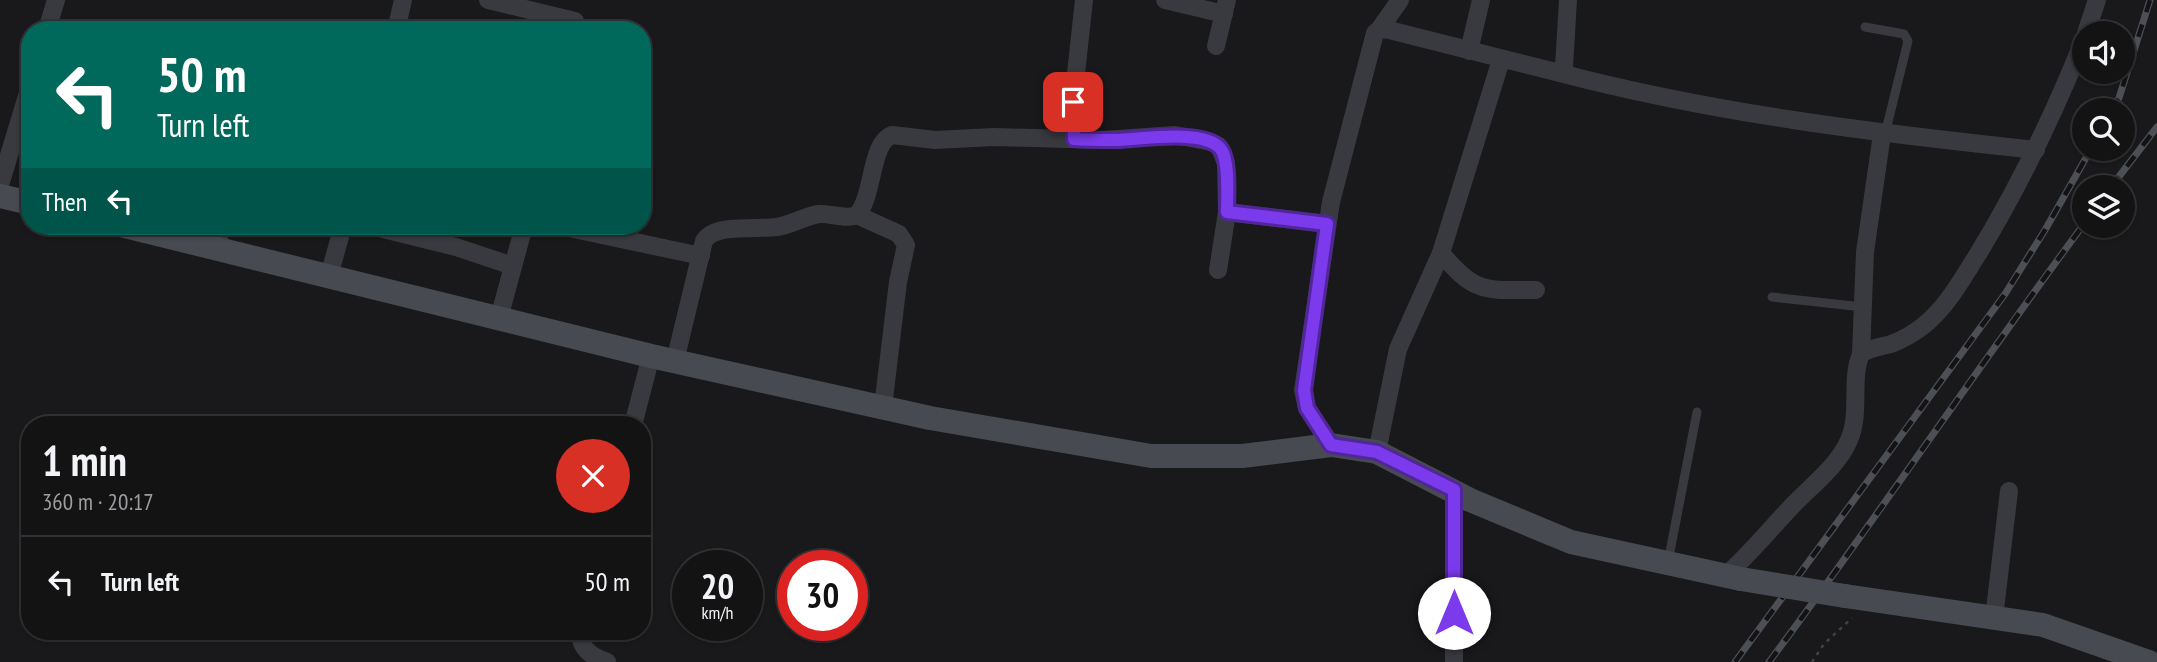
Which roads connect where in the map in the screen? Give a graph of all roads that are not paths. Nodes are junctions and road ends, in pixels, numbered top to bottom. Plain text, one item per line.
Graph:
1 (56, 0) edge
2 (403, 0) edge
3 (488, 0) edge
4 (1084, 0) edge
5 (1165, 0) edge
6 (1400, 0) edge
7 (1481, 0) edge
8 (1568, 0) edge
9 (2097, 0) edge
10 (1225, 7) edge
11 (575, 20) dead end
12 (50, 21) edge
13 (398, 21) edge
14 (2091, 21) edge
15 (1865, 27) dead end
16 (1379, 30) junction
17 (1216, 46) dead end
18 (1469, 51) junction
19 (1501, 60) junction
20 (2072, 69) edge
21 (1560, 73) junction
22 (21, 116) edge
23 (1884, 134) junction
24 (1074, 139) junction
25 (2036, 150) junction
26 (0, 185) edge
27 (0, 196) edge
28 (21, 201) edge
29 (1227, 212) junction
30 (857, 215) junction
31 (1327, 224) junction
32 (340, 235) edge
33 (407, 235) edge
34 (522, 235) edge
35 (602, 235) edge
36 (219, 237) edge
37 (1441, 253) junction
38 (701, 256) junction
39 (513, 266) junction
40 (1219, 270) dead end
41 (329, 276) junction
42 (1536, 290) dead end
43 (1772, 297) dead end
44 (1863, 307) junction
45 (499, 318) junction
46 (1861, 354) junction
47 (651, 356) junction
48 (675, 361) junction
49 (883, 407) junction
50 (1697, 412) dead end
51 (635, 416) edge
52 (1331, 445) junction
53 (1377, 452) junction
54 (1454, 490) junction
55 (2009, 491) dead end
56 (1668, 563) junction
57 (1733, 578) junction
58 (1994, 618) junction
59 (581, 640) edge
60 (607, 662) edge
61 (1454, 662) edge
62 (2149, 662) edge

1 - 12 street
2 - 13 street
3 - 11 street
4 - 24 street
5 - 10 street
6 - 16 street
7 - 18 street
8 - 21 street
9 - 14 street
10 - 17 street
15 - 23 lane
16 - 18 street
16 - 31 street
18 - 19 street
19 - 21 street
19 - 37 street
20 - 25 street
21 - 23 street
22 - 26 street
23 - 25 street
23 - 44 street
24 - 29 street
24 - 30 street
25 - 46 street
27 - 28 street
29 - 31 street
29 - 40 street
30 - 38 street
30 - 49 street
31 - 52 street
32 - 41 street
33 - 39 street
34 - 39 street
35 - 38 street
36 - 41 street
37 - 42 street
37 - 53 street
38 - 48 street
39 - 45 street
41 - 45 street
43 - 44 lane
44 - 46 street
45 - 47 street
46 - 57 street
47 - 48 street
47 - 51 street
48 - 49 street
49 - 52 street
50 - 56 lane
52 - 53 street
53 - 54 street
54 - 56 street
54 - 61 street
55 - 58 street
56 - 57 street
57 - 58 street, bridge
58 - 62 street
59 - 60 street

